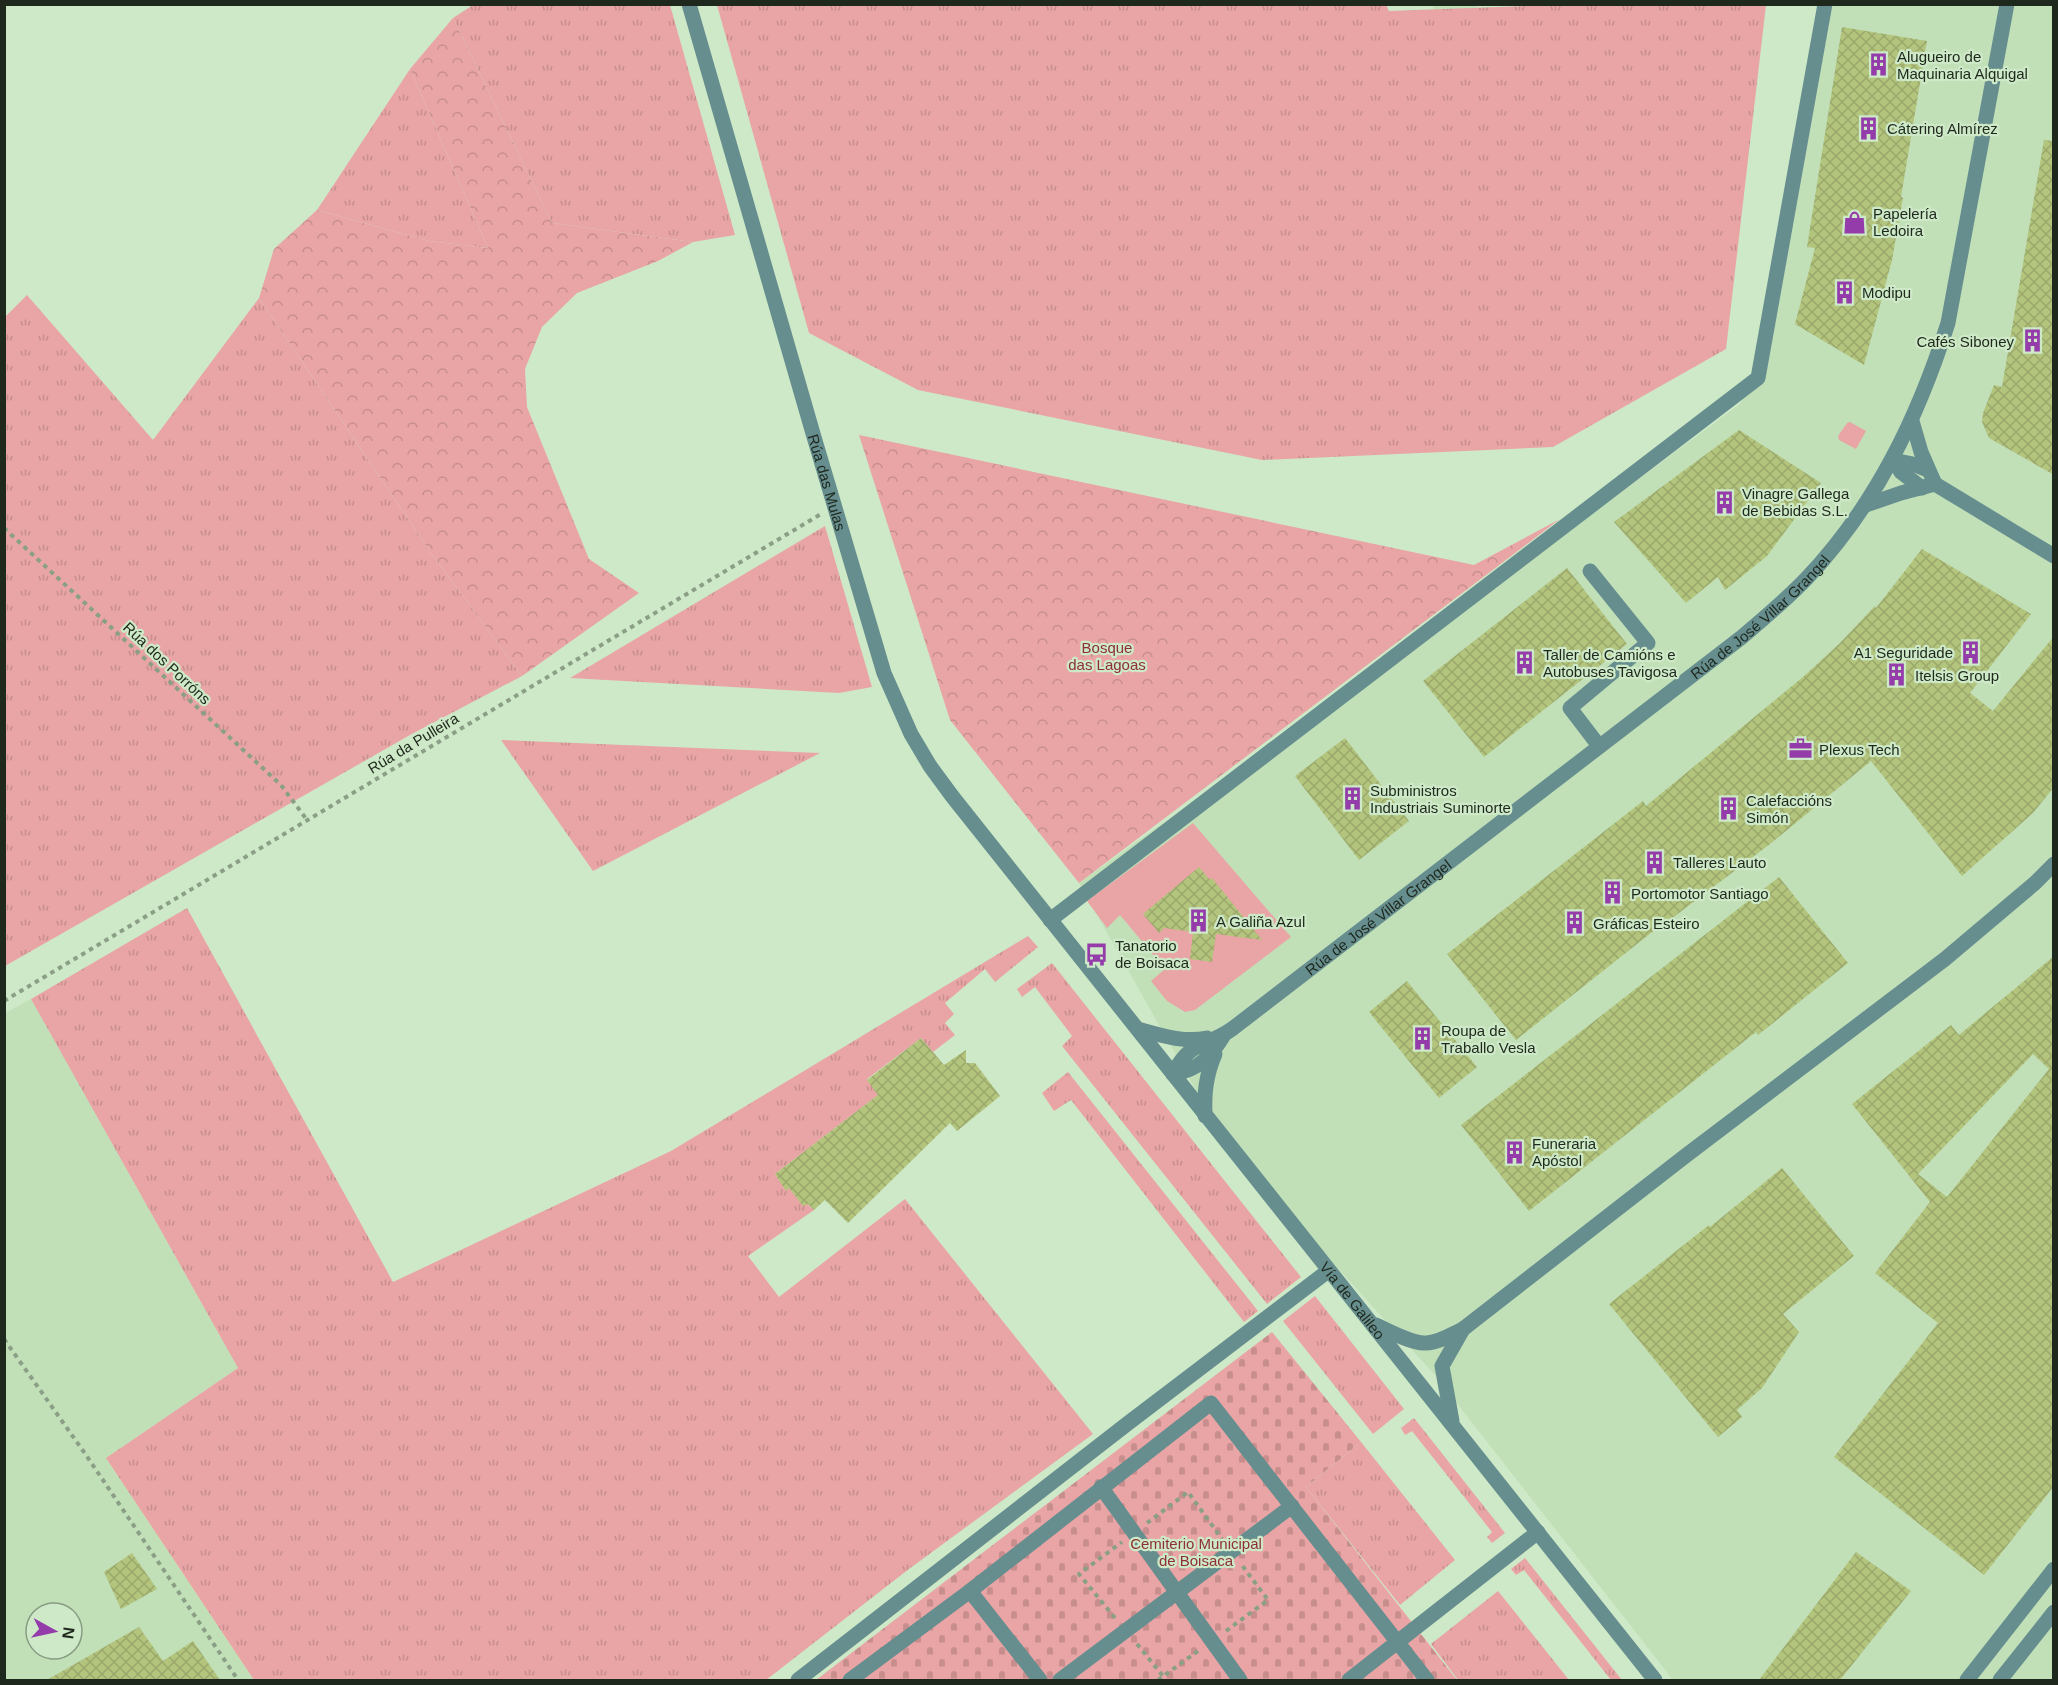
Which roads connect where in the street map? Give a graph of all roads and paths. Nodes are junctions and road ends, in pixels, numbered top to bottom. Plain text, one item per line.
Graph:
1 (689, 4) edge
2 (1825, 4) edge
3 (2007, 4) edge
4 (1912, 421) junction
5 (1893, 460) junction
6 (1928, 470) junction
7 (1928, 486) junction
8 (1866, 505) junction
9 (834, 506) junction
10 (4, 528) edge
11 (2054, 556) edge
12 (1590, 571) dead end
13 (1599, 746) junction
14 (307, 820) junction
15 (2054, 864) edge
16 (1050, 920) junction
17 (4, 1000) edge
18 (1138, 1029) junction
19 (1224, 1035) junction
20 (1173, 1074) junction
21 (1205, 1116) junction
22 (1328, 1270) junction
23 (1371, 1323) junction
24 (1463, 1329) junction
25 (4, 1340) edge
26 (1425, 1344) junction
27 (1399, 1357) junction
28 (1442, 1366) junction
29 (1424, 1389) junction
30 (1453, 1425) junction
31 (1101, 1487) junction
32 (1292, 1506) junction
33 (1538, 1532) junction
34 (2054, 1569) edge
35 (970, 1591) junction
36 (1177, 1593) junction
37 (2054, 1612) edge
38 (1398, 1643) junction
39 (1163, 1676) dead end
40 (238, 1680) edge
41 (798, 1680) edge
42 (850, 1680) edge
43 (1040, 1680) edge
44 (1060, 1680) edge
45 (1158, 1680) edge
46 (1240, 1680) edge
47 (1349, 1680) edge
48 (1427, 1680) edge
49 (1654, 1680) edge
50 (1967, 1680) edge
51 (2000, 1680) edge

1 - 9 street, Rúa das Mulas
2 - 16 street
3 - 4 street, Rúa de José Villar Grangel
4 - 5 street, Rúa de José Villar Grangel
4 - 6 street
5 - 6 street
5 - 7 street
5 - 8 street, Rúa de José Villar Grangel
6 - 7 street
7 - 8 street
7 - 11 street
8 - 13 street, Rúa de José Villar Grangel
9 - 14 path, Rúa da Pulleira
9 - 16 street, Rúa das Mulas
10 - 14 path, Rúa dos Porróns
12 - 13 street
13 - 19 street, Rúa de José Villar Grangel
14 - 17 path, Rúa da Pulleira
15 - 24 street
16 - 18 street, Vía de Galileo
18 - 19 street, Rúa de José Villar Grangel
18 - 20 street, Vía de Galileo
19 - 20 street, Rúa de José Villar Grangel
19 - 21 street, Rúa de José Villar Grangel
20 - 21 street, Vía de Galileo
21 - 22 street, Vía de Galileo
22 - 23 street, Vía de Galileo
22 - 41 street
23 - 26 street
23 - 27 street, Vía de Galileo
24 - 26 street
24 - 28 street
25 - 40 path
26 - 27 street
26 - 28 street
27 - 29 street, Vía de Galileo
28 - 29 street
28 - 30 street
29 - 30 street, Vía de Galileo
30 - 33 street, Vía de Galileo
31 - 32 street
31 - 35 street
31 - 36 street
32 - 36 street
32 - 38 street
33 - 38 street
33 - 49 street, Vía de Galileo
34 - 50 street
35 - 42 street
35 - 43 street
36 - 44 street
36 - 46 street
37 - 51 street
38 - 47 street
38 - 48 street
39 - 45 path

